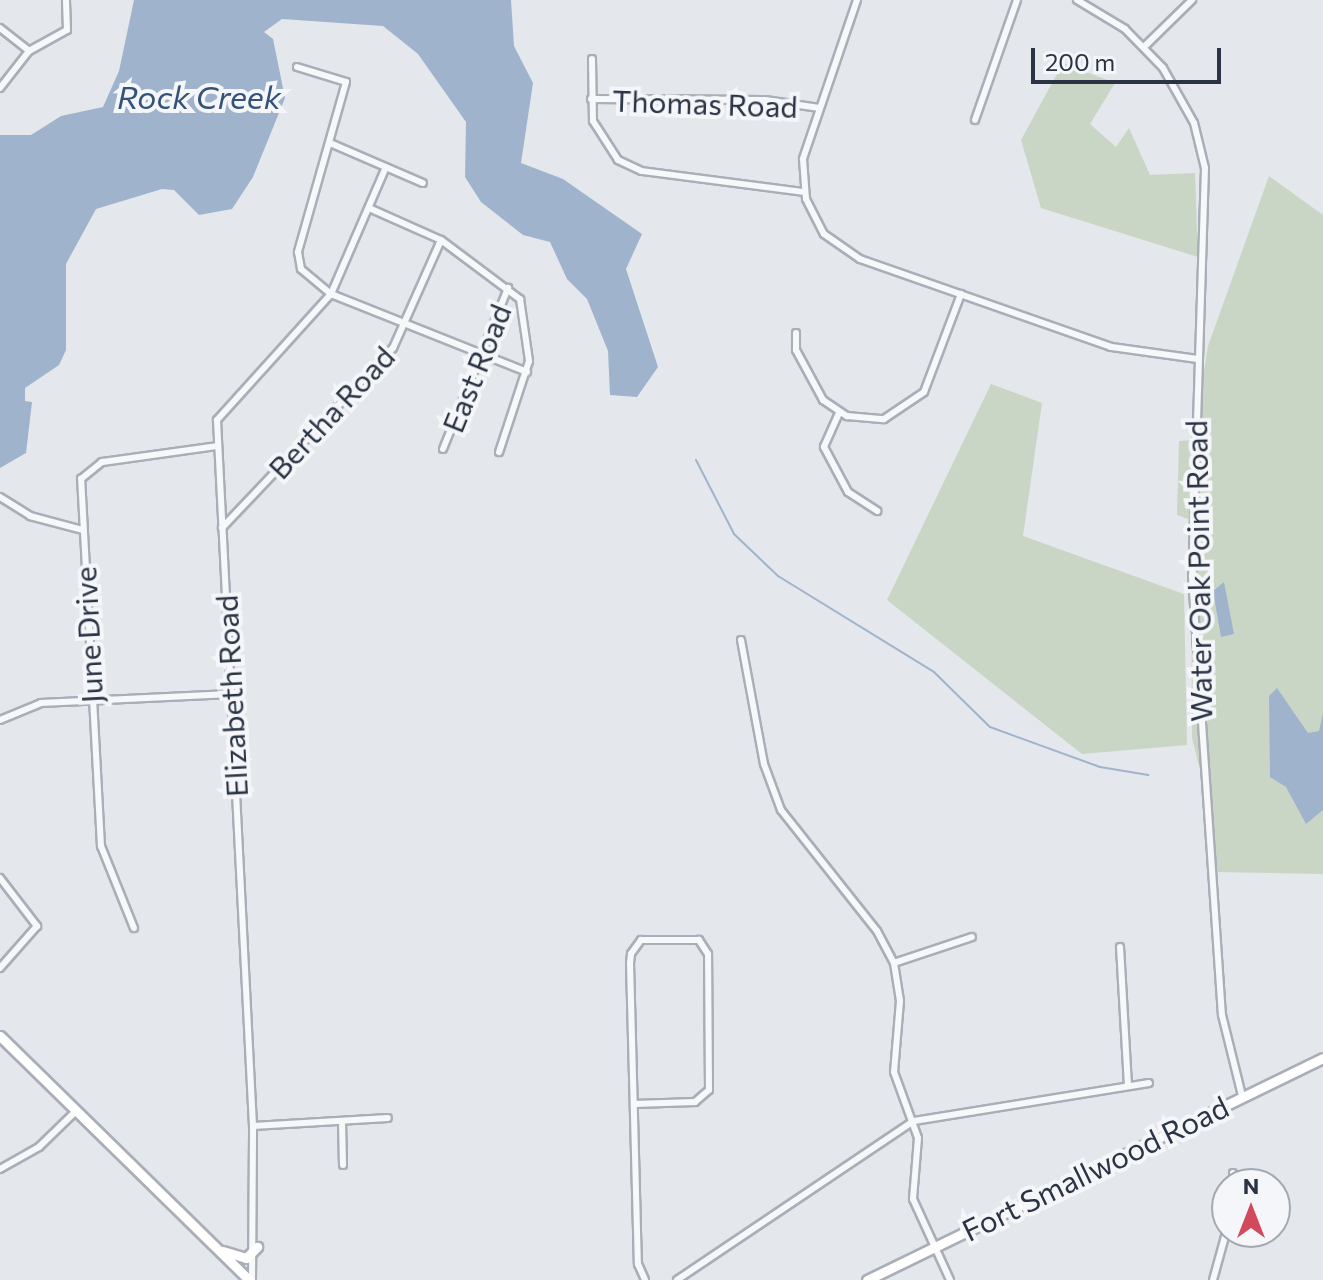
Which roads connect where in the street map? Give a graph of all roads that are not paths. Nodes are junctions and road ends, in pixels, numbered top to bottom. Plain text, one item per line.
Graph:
1 (66, 0) edge
2 (857, 0) edge
3 (1017, 0) edge
4 (1077, 0) edge
5 (1192, 0) edge
6 (0, 28) edge
7 (1145, 46) junction
8 (29, 51) junction
9 (592, 59) dead end
10 (297, 67) dead end
11 (0, 88) edge
12 (591, 99) junction
13 (819, 108) junction
14 (975, 120) dead end
15 (330, 143) junction
16 (386, 167) junction
17 (423, 183) dead end
18 (804, 192) junction
19 (369, 208) junction
20 (441, 240) junction
21 (508, 288) junction
22 (331, 294) junction
23 (961, 294) junction
24 (405, 325) junction
25 (796, 333) dead end
26 (480, 357) junction
27 (1198, 359) junction
28 (527, 372) junction
29 (839, 413) junction
30 (217, 446) junction
31 (443, 449) dead end
32 (499, 452) dead end
33 (0, 497) edge
34 (877, 511) dead end
35 (222, 528) junction
36 (83, 530) junction
37 (741, 640) dead end
38 (231, 694) junction
39 (92, 701) junction
40 (0, 720) edge
41 (0, 878) edge
42 (134, 928) dead end
43 (972, 937) dead end
44 (1120, 947) dead end
45 (894, 963) junction
46 (0, 968) edge
47 (0, 1036) edge
48 (1323, 1058) edge
49 (1149, 1083) dead end
50 (1128, 1085) junction
51 (1242, 1096) junction
52 (634, 1104) junction
53 (76, 1111) junction
54 (388, 1118) dead end
55 (342, 1121) junction
56 (914, 1121) junction
57 (253, 1126) junction
58 (343, 1165) dead end
59 (0, 1169) edge
60 (257, 1247) junction
61 (933, 1248) junction
62 (1222, 1248) edge
63 (219, 1249) junction
64 (251, 1280) edge
65 (645, 1280) edge
66 (677, 1280) edge
67 (867, 1280) edge
68 (950, 1280) edge
69 (1213, 1280) edge

1 - 8 street
2 - 13 street
3 - 14 street
4 - 7 street, Water Oak Point Road
5 - 7 street
6 - 8 street
7 - 27 street, Water Oak Point Road
8 - 11 street
9 - 12 street
10 - 15 street
12 - 13 street, Thomas Road
12 - 18 street
13 - 18 street
15 - 16 street
15 - 22 street
16 - 17 street
16 - 19 street, Elizabeth Road
18 - 23 street
19 - 20 street
19 - 22 street, Elizabeth Road
20 - 21 street
20 - 24 street, Bertha Road
21 - 26 street, East Road
21 - 28 street
22 - 24 street
22 - 30 street, Elizabeth Road
23 - 27 street
23 - 29 street
24 - 26 street
24 - 35 street, Bertha Road
25 - 29 street
26 - 28 street
26 - 31 street, East Road
27 - 51 street, Water Oak Point Road
28 - 32 street
29 - 34 street
30 - 35 street, Elizabeth Road
30 - 36 street, June Drive
33 - 36 street
35 - 38 street, Elizabeth Road
36 - 39 street, June Drive
37 - 45 street
38 - 39 street
38 - 57 street, Elizabeth Road
39 - 40 street
39 - 42 street, June Drive
41 - 46 street
43 - 45 street
44 - 50 street
45 - 56 street
47 - 53 main road
48 - 51 main road, Fort Smallwood Road
49 - 50 street
50 - 56 street
51 - 61 main road, Fort Smallwood Road
52 - 52 street
52 - 65 street
53 - 59 street
53 - 63 main road
54 - 55 street
55 - 57 street
55 - 58 street
56 - 61 street
56 - 66 street
57 - 60 street, Elizabeth Road
60 - 63 main road
60 - 64 street, Elizabeth Road
61 - 67 main road, Fort Smallwood Road
61 - 68 street
62 - 69 street
63 - 64 main road

